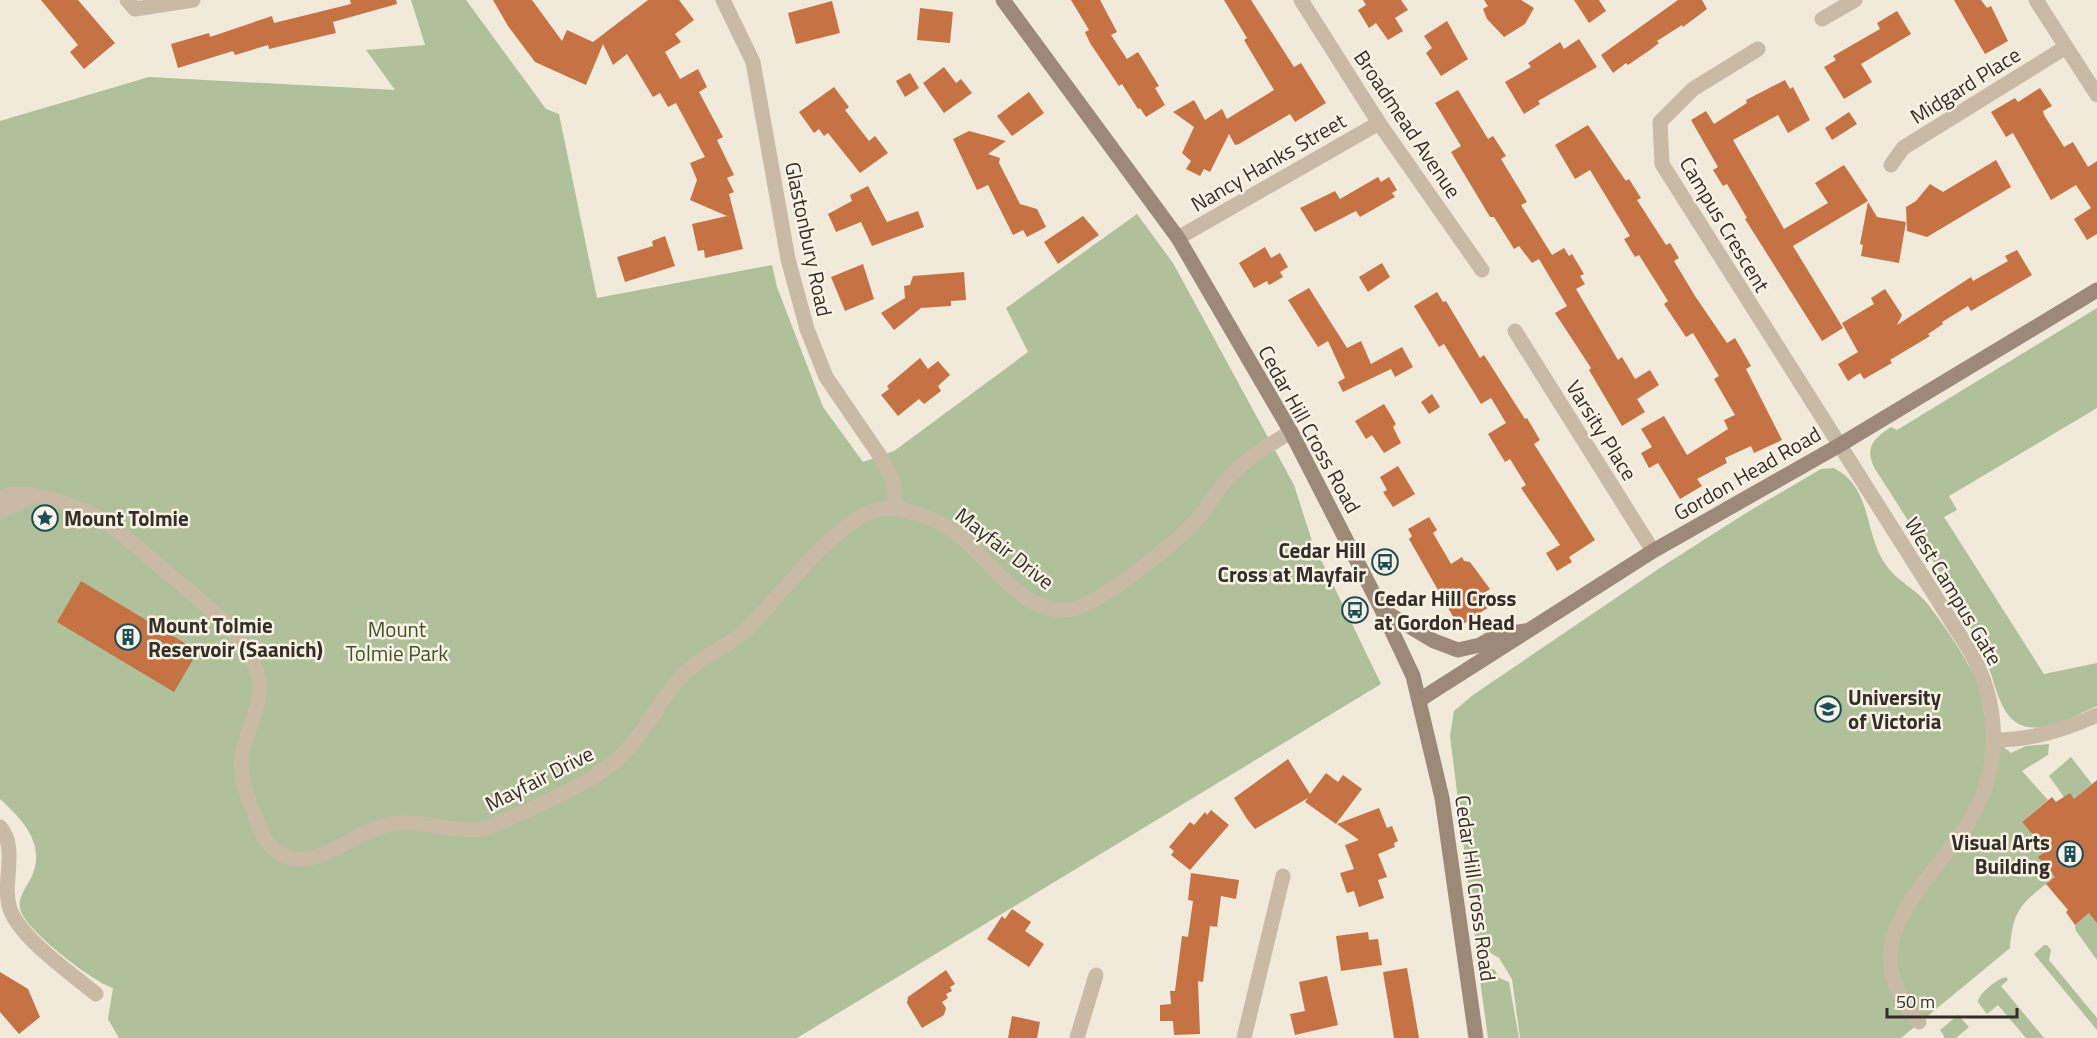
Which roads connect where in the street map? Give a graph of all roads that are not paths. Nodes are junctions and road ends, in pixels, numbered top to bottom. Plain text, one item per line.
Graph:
1 (127, 0) edge
2 (194, 0) edge
3 (723, 0) edge
4 (1003, 0) edge
5 (1301, 0) edge
6 (1855, 0) edge
7 (2036, 0) edge
8 (1821, 19) dead end
9 (2066, 47) junction
10 (1758, 49) dead end
11 (2097, 95) edge
12 (1379, 123) junction
13 (1891, 165) dead end
14 (1178, 238) junction
15 (1482, 270) dead end
16 (2097, 290) edge
17 (1515, 331) dead end
18 (1291, 432) junction
19 (1838, 446) junction
20 (32, 496) junction
21 (0, 498) edge
22 (896, 508) junction
23 (0, 512) edge
24 (1653, 551) junction
25 (1382, 610) junction
26 (1527, 631) junction
27 (1421, 699) junction
28 (2097, 715) edge
29 (1994, 740) junction
30 (0, 827) edge
31 (1283, 876) dead end
32 (1096, 975) dead end
33 (96, 994) dead end
34 (1920, 1022) dead end
35 (1077, 1038) edge
36 (1244, 1038) edge
37 (1476, 1038) edge

1 - 2 street
3 - 22 street, Glastonbury Road
4 - 14 main road, Cedar Hill Cross Road
5 - 12 street, Broadmead Avenue
6 - 8 street
7 - 9 street
9 - 11 street
9 - 13 street, Midgard Place
10 - 19 street, Campus Crescent
12 - 14 street, Nancy Hanks Street
12 - 15 street, Broadmead Avenue
14 - 18 main road, Cedar Hill Cross Road
16 - 19 main road, Gordon Head Road
17 - 24 street, Varsity Place
18 - 22 street, Mayfair Drive
18 - 25 main road, Cedar Hill Cross Road
19 - 24 main road, Gordon Head Road
19 - 29 street, West Campus Gate
20 - 21 street, Mayfair Drive
20 - 22 street, Mayfair Drive
20 - 23 street
24 - 26 main road, Gordon Head Road
25 - 26 main road
25 - 27 main road, Cedar Hill Cross Road
26 - 27 main road, Gordon Head Road
27 - 37 main road, Cedar Hill Cross Road
28 - 29 street
29 - 34 street, West Campus Gate
30 - 33 street
31 - 36 street
32 - 35 street

